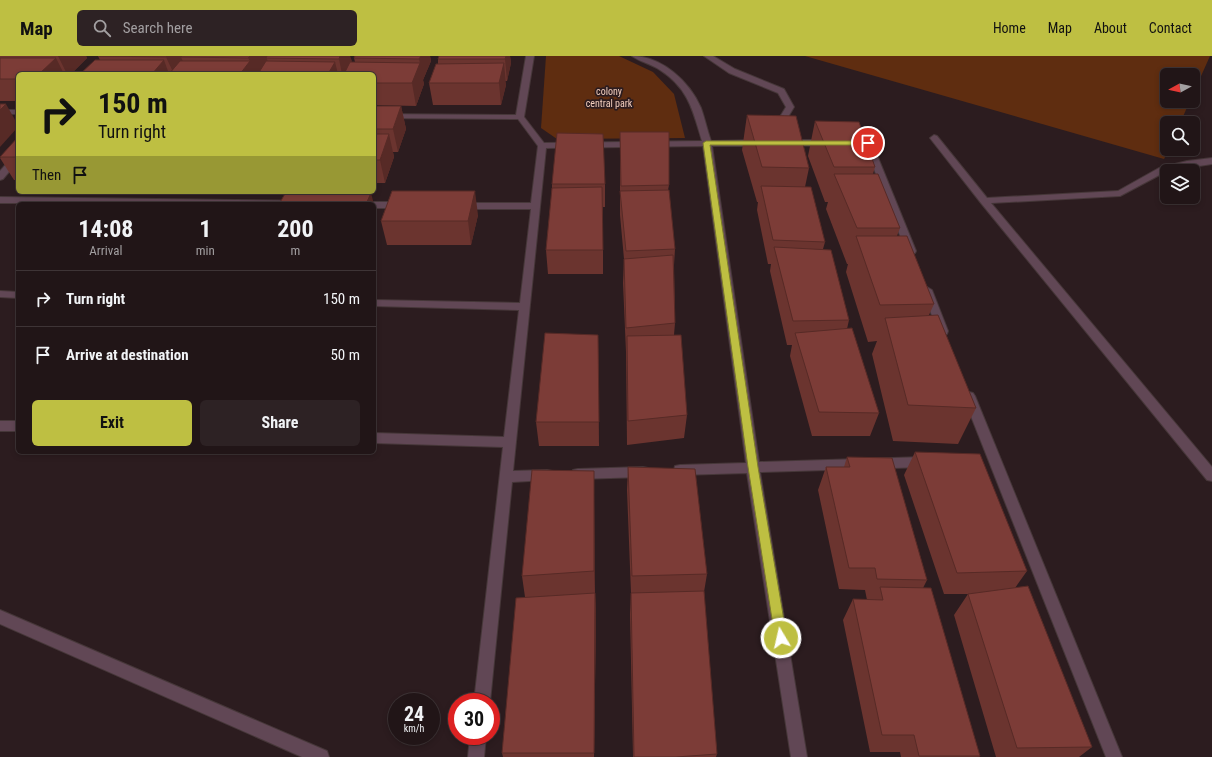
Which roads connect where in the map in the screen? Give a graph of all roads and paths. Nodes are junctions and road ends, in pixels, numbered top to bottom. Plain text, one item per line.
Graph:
1 (530, 56) edge
2 (636, 56) edge
3 (708, 56) edge
4 (0, 112) edge
5 (16, 112) edge
6 (376, 116) edge
7 (520, 118) junction
8 (934, 138) dead end
9 (772, 141) junction
10 (706, 143) junction
11 (542, 146) junction
12 (16, 158) edge
13 (1212, 162) edge
14 (0, 177) edge
15 (0, 200) edge
16 (984, 201) junction
17 (158, 202) edge
18 (376, 205) edge
19 (412, 205) edge
20 (451, 206) edge
21 (536, 206) junction
22 (915, 261) edge
23 (924, 283) edge
24 (0, 294) edge
25 (16, 295) edge
26 (376, 303) edge
27 (525, 307) junction
28 (947, 342) edge
29 (965, 386) edge
30 (1, 426) edge
31 (16, 426) edge
32 (376, 438) edge
33 (510, 442) junction
34 (995, 459) junction
35 (979, 460) edge
36 (940, 461) edge
37 (753, 467) junction
38 (1212, 476) edge
39 (506, 477) junction
40 (0, 618) edge
41 (483, 693) edge
42 (477, 745) edge
43 (321, 757) edge
44 (476, 757) edge
45 (799, 757) edge
46 (1114, 757) edge

1 - 7 street
2 - 10 street
3 - 9 street
4 - 5 street
6 - 7 street
7 - 11 street
8 - 16 street
9 - 10 street
9 - 22 street
10 - 11 street
10 - 37 street
11 - 21 street
12 - 14 street
13 - 16 street
15 - 17 street
16 - 38 street
18 - 19 street
20 - 21 street
21 - 27 street
23 - 28 street
24 - 25 street
26 - 27 street
27 - 33 street
29 - 34 street
30 - 31 street
32 - 33 street
33 - 39 street
34 - 35 street
34 - 46 street
36 - 37 street
37 - 39 street
37 - 45 street
39 - 41 street
40 - 43 street
42 - 44 street

